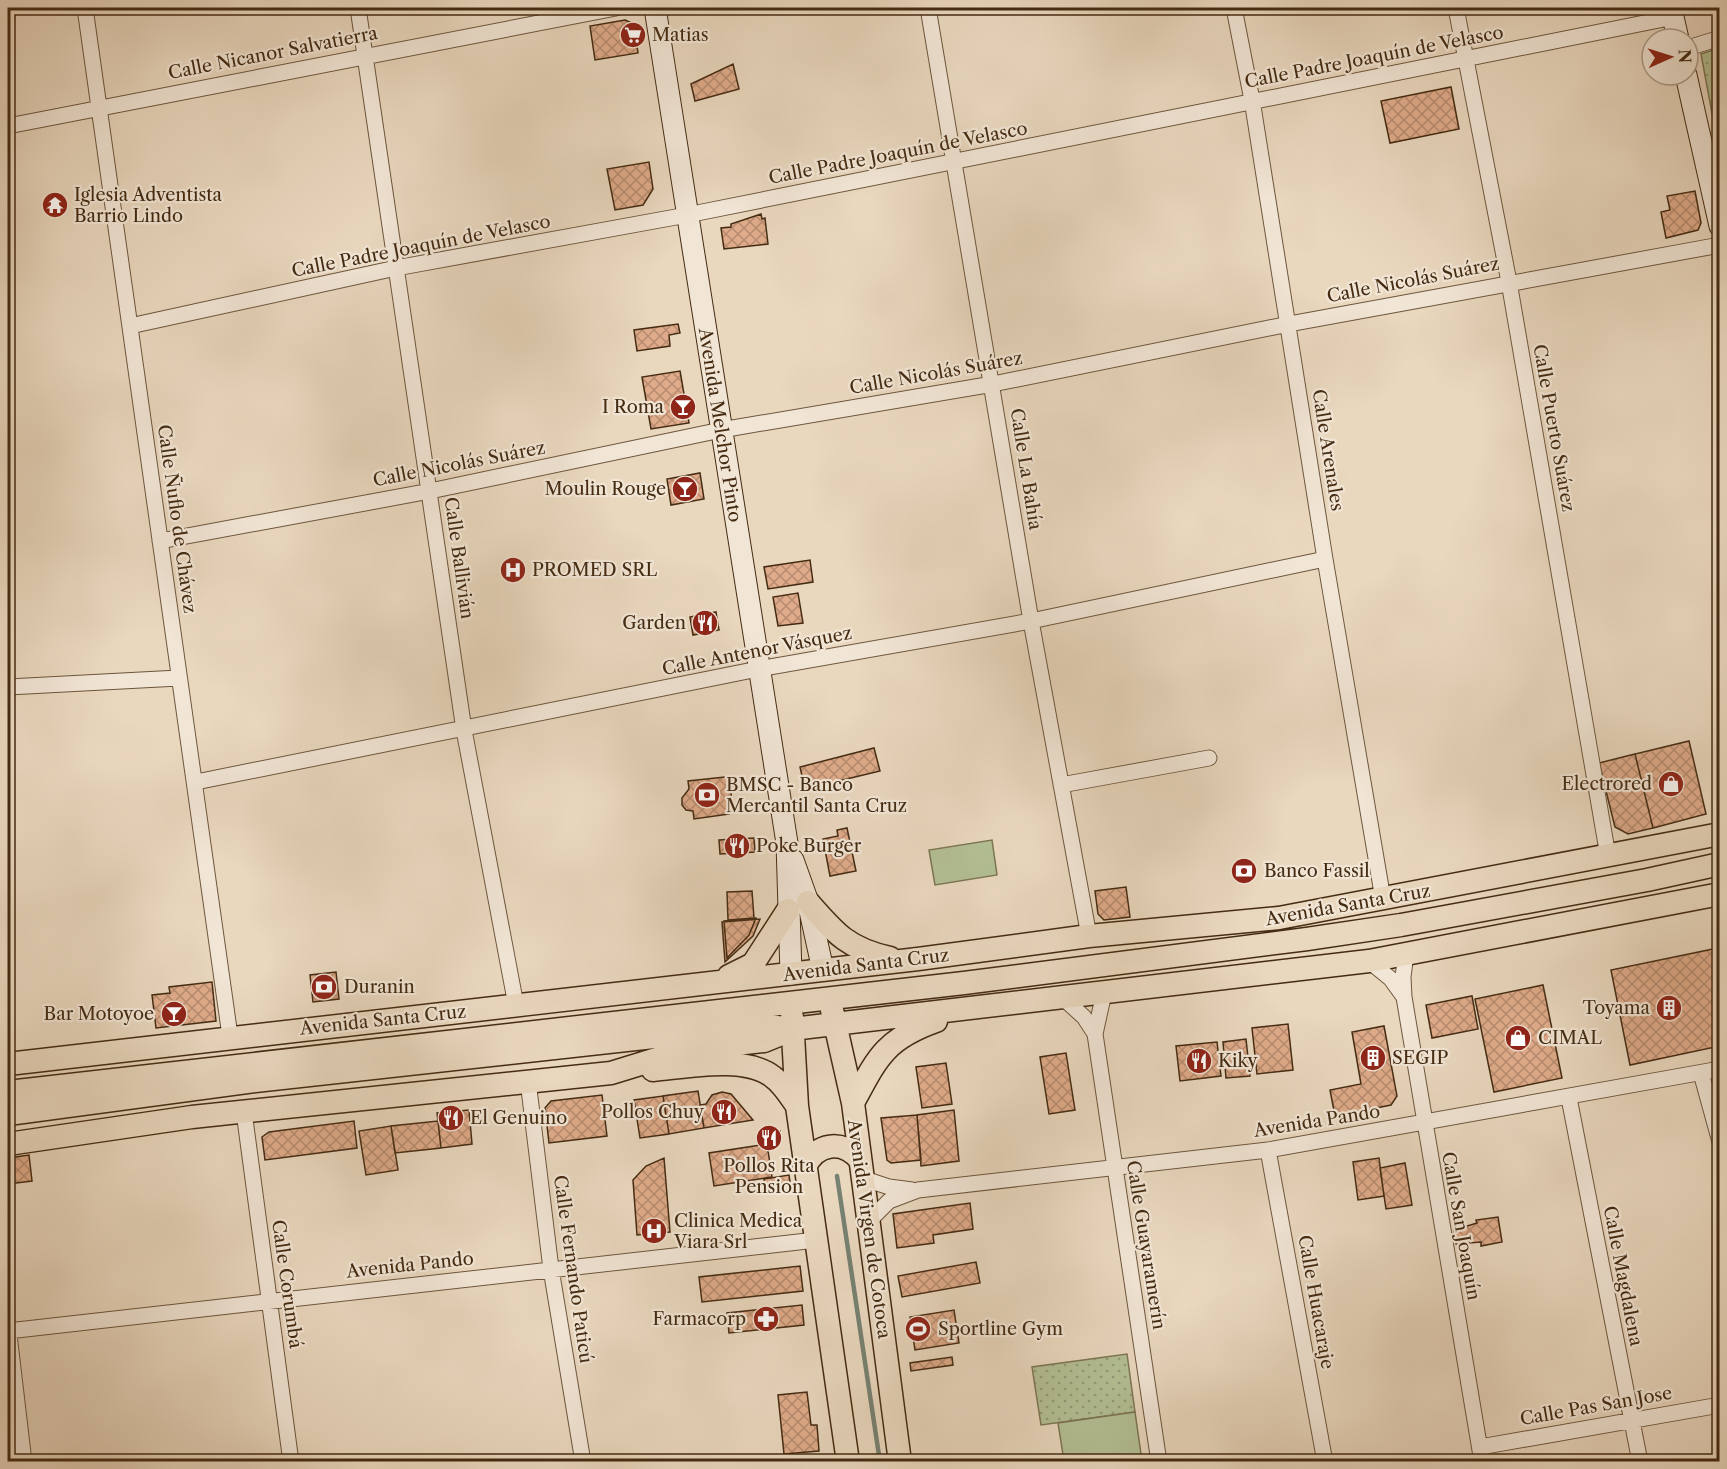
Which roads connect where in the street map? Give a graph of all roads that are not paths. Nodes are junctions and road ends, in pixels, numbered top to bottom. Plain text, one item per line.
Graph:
1 (8, 8) edge
2 (84, 8) edge
3 (358, 8) edge
4 (616, 8) edge
5 (655, 8) edge
6 (928, 8) edge
7 (1234, 8) edge
8 (1456, 8) edge
9 (1672, 12) edge
10 (8, 13) edge
11 (1675, 27) edge
12 (1719, 39) edge
13 (1700, 45) edge
14 (366, 55) junction
15 (1467, 61) junction
16 (1689, 87) edge
17 (1252, 100) junction
18 (98, 107) junction
19 (8, 126) edge
20 (954, 161) junction
21 (687, 215) junction
22 (1719, 226) edge
23 (1719, 245) edge
24 (396, 268) junction
25 (1509, 282) junction
26 (1289, 324) junction
27 (129, 326) junction
28 (993, 384) junction
29 (721, 430) junction
30 (430, 491) junction
31 (160, 541) junction
32 (1325, 559) junction
33 (1031, 621) junction
34 (758, 669) junction
35 (179, 678) junction
36 (8, 687) edge
37 (464, 730) junction
38 (1209, 758) dead end
39 (196, 782) junction
40 (1061, 785) junction
41 (1719, 834) edge
42 (1608, 856) junction
43 (1719, 864) edge
44 (1719, 894) edge
45 (1383, 899) junction
46 (798, 906) junction
47 (1453, 914) junction
48 (1279, 918) junction
49 (1089, 936) junction
50 (1000, 948) junction
51 (1406, 953) junction
52 (918, 959) junction
53 (1369, 961) junction
54 (823, 970) junction
55 (791, 974) junction
56 (705, 984) junction
57 (926, 987) junction
58 (633, 992) junction
59 (1104, 993) junction
60 (1404, 997) junction
61 (1063, 998) junction
62 (829, 999) junction
63 (792, 1003) junction
64 (516, 1005) junction
65 (968, 1008) junction
66 (706, 1013) junction
67 (835, 1024) junction
68 (792, 1029) junction
69 (1095, 1034) junction
70 (230, 1036) junction
71 (48, 1059) junction
72 (8, 1064) edge
73 (1719, 1069) edge
74 (175, 1073) junction
75 (611, 1073) junction
76 (1701, 1073) junction
77 (528, 1081) junction
78 (1569, 1098) junction
79 (853, 1103) junction
80 (10, 1106) edge
81 (797, 1106) junction
82 (244, 1112) junction
83 (192, 1117) junction
84 (1424, 1124) junction
85 (1719, 1142) edge
86 (8, 1144) edge
87 (1268, 1150) junction
88 (806, 1167) junction
89 (1114, 1167) junction
90 (861, 1169) junction
91 (918, 1190) junction
92 (868, 1222) junction
93 (816, 1240) junction
94 (551, 1269) junction
95 (269, 1301) junction
96 (8, 1326) edge
97 (8, 1331) edge
98 (1719, 1405) edge
99 (1630, 1420) junction
100 (1481, 1454) edge
101 (24, 1461) edge
102 (291, 1461) edge
103 (583, 1461) edge
104 (848, 1461) edge
105 (900, 1461) edge
106 (1159, 1461) edge
107 (1326, 1461) edge
108 (1640, 1461) edge

1 - 10 street
2 - 18 street, Calle Ñuflo de Chávez
3 - 14 street, Calle Ballivián
4 - 14 street, Calle Nicanor Salvatierra
5 - 21 main road, Avenida Melchor Pinto
6 - 20 street, Calle La Bahía
7 - 17 street, Calle Arenales
8 - 15 street, Calle Puerto Suárez
9 - 11 main road
9 - 15 street, Calle Padre Joaquín de Velasco
12 - 13 street
14 - 18 street, Calle Nicanor Salvatierra
14 - 24 street, Calle Ballivián
15 - 17 street, Calle Padre Joaquín de Velasco
15 - 25 street, Calle Puerto Suárez
16 - 22 main road
17 - 20 street, Calle Padre Joaquín de Velasco
17 - 26 street, Calle Arenales
18 - 19 street, Calle Nicanor Salvatierra
18 - 27 street, Calle Ñuflo de Chávez
20 - 21 street, Calle Padre Joaquín de Velasco
20 - 28 street, Calle La Bahía
21 - 24 street, Calle Padre Joaquín de Velasco
21 - 29 main road, Avenida Melchor Pinto
23 - 25 street, Calle Nicolás Suárez
24 - 27 street, Calle Padre Joaquín de Velasco
24 - 30 street, Calle Ballivián
25 - 26 street, Calle Nicolás Suárez
25 - 42 street, Calle Puerto Suárez
26 - 28 street, Calle Nicolás Suárez
26 - 32 street, Calle Arenales
27 - 31 street, Calle Ñuflo de Chávez
28 - 29 street, Calle Nicolás Suárez
28 - 33 street, Calle La Bahía
29 - 30 street, Calle Nicolás Suárez
29 - 34 main road, Avenida Melchor Pinto
30 - 31 street, Calle Nicolás Suárez
30 - 37 street, Calle Ballivián
31 - 35 street, Calle Ñuflo de Chávez
32 - 33 street, Calle Antenor Vásquez
32 - 45 street, Calle Arenales
33 - 34 street, Calle Antenor Vásquez
33 - 40 street, Calle La Bahía
34 - 37 street, Calle Antenor Vásquez
34 - 46 main road, Avenida Melchor Pinto
35 - 36 street
35 - 39 street, Calle Ñuflo de Chávez
37 - 39 street, Calle Antenor Vásquez
37 - 64 street, Calle Ballivián
38 - 40 street
39 - 70 street, Calle Ñuflo de Chávez
40 - 49 street, Calle La Bahía
41 - 42 main road, Avenida Santa Cruz
42 - 45 main road, Avenida Santa Cruz
43 - 47 main road, Avenida Santa Cruz
44 - 51 main road
45 - 48 main road, Avenida Santa Cruz
46 - 52 main road
46 - 54 main road, Avenida Melchor Pinto
46 - 55 main road, Avenida Melchor Pinto
46 - 56 main road
47 - 48 main road
47 - 57 main road, Avenida Santa Cruz
48 - 49 main road, Avenida Santa Cruz
49 - 50 main road, Avenida Santa Cruz
50 - 52 main road, Avenida Santa Cruz
50 - 57 main road
51 - 53 main road
51 - 60 street, Calle San Joaquín
52 - 54 main road, Avenida Santa Cruz
53 - 59 main road
53 - 60 street
54 - 55 main road, Avenida Santa Cruz
54 - 62 main road, Avenida Melchor Pinto
55 - 56 main road, Avenida Santa Cruz
55 - 63 main road, Avenida Melchor Pinto
56 - 58 main road, Avenida Santa Cruz
57 - 62 main road, Avenida Santa Cruz
58 - 64 main road, Avenida Santa Cruz
58 - 66 main road
59 - 61 main road
59 - 69 street, Calle Guayaramerín
60 - 84 street, Calle San Joaquín
61 - 65 main road
61 - 69 street, Calle Guayaramerín
62 - 63 main road, Avenida Santa Cruz
62 - 67 main road, Avenida Virgen de Cotoca
63 - 66 main road, Avenida Santa Cruz
63 - 68 main road
64 - 70 main road, Avenida Santa Cruz
65 - 67 main road
65 - 79 main road
66 - 74 main road, Avenida Santa Cruz
67 - 68 main road
67 - 79 main road, Avenida Virgen de Cotoca
68 - 75 main road
68 - 80 main road
68 - 81 main road
69 - 89 street, Calle Guayaramerín
70 - 71 main road, Avenida Santa Cruz
71 - 72 main road, Avenida Santa Cruz
71 - 74 main road
73 - 76 street, Avenida Pando
74 - 80 main road, Avenida Santa Cruz
75 - 77 main road
75 - 81 main road
76 - 78 street, Avenida Pando
76 - 85 street
77 - 82 main road
77 - 94 street, Calle Fernando Paticú
78 - 84 street, Avenida Pando
78 - 99 street, Calle Magdalena
79 - 90 main road, Avenida Virgen de Cotoca
80 - 83 main road
81 - 88 main road
82 - 83 main road
82 - 95 street, Calle Corumbá
83 - 86 main road
84 - 87 street, Avenida Pando
84 - 100 street, Calle San Joaquín
87 - 89 street, Avenida Pando
87 - 107 street, Calle Huacaraje
88 - 90 main road
88 - 93 main road
89 - 91 street, Avenida Pando
89 - 106 street, Calle Guayaramerín
90 - 91 street, Avenida Pando
90 - 92 main road, Avenida Virgen de Cotoca
91 - 92 street, Avenida Pando
92 - 105 main road, Avenida Virgen de Cotoca
93 - 94 street, Avenida Pando
93 - 104 main road
94 - 95 street, Avenida Pando
94 - 103 street, Calle Fernando Paticú
95 - 97 street, Avenida Pando
95 - 102 street, Calle Corumbá
96 - 97 street
97 - 101 street
98 - 99 street, Calle Pas San Jose
99 - 100 street, Calle Pas San Jose
99 - 108 street, Calle Magdalena

